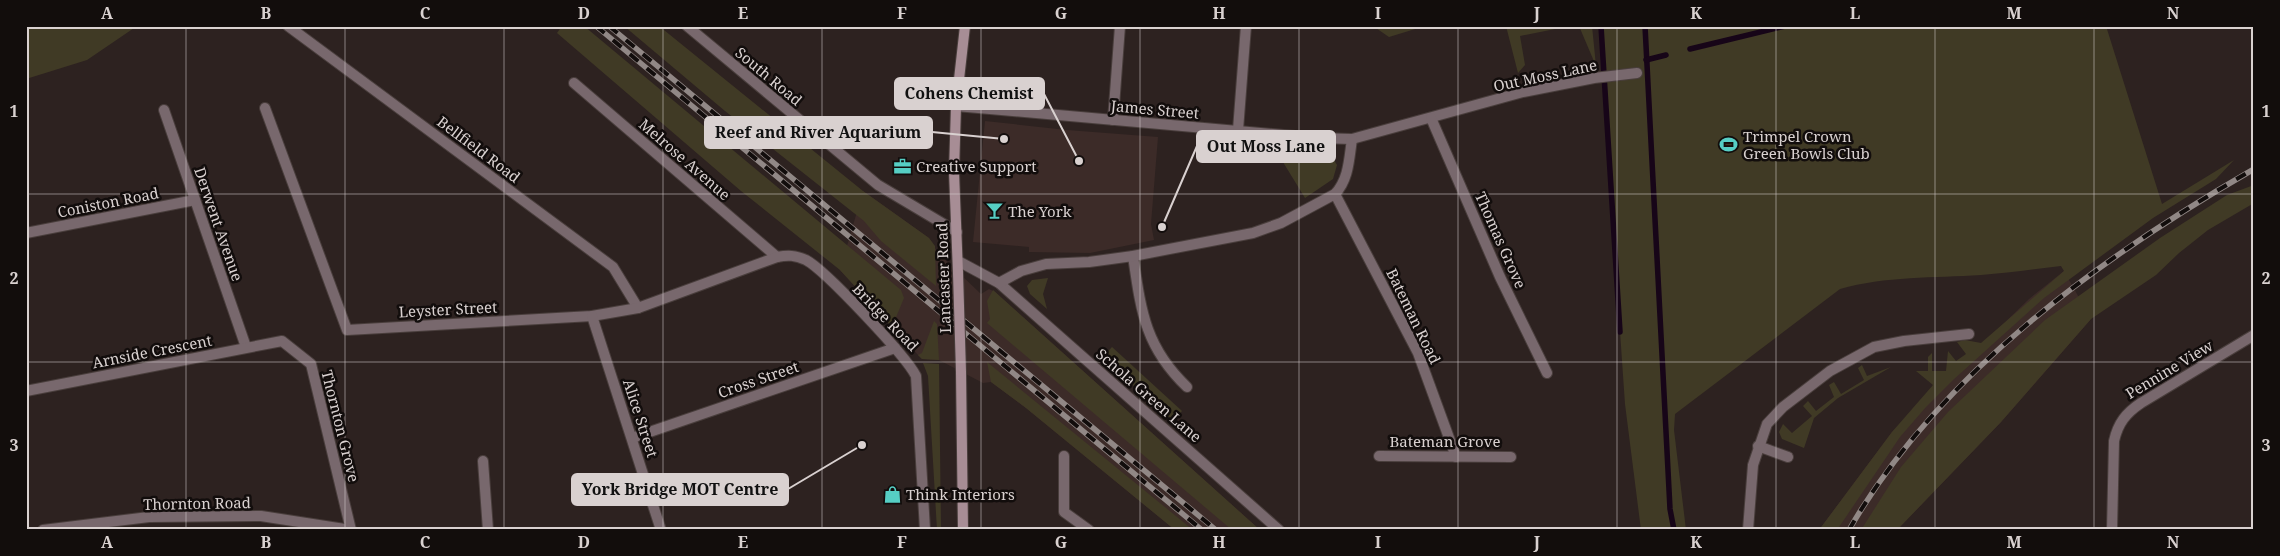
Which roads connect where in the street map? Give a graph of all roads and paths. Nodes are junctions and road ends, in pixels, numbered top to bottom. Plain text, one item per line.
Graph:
1 (288, 26) edge
2 (686, 26) edge
3 (965, 26) edge
4 (1120, 26) edge
5 (1246, 26) edge
6 (1637, 73) dead end
7 (574, 83) dead end
8 (956, 106) junction
9 (265, 108) dead end
10 (164, 110) dead end
11 (1431, 118) junction
12 (1113, 120) junction
13 (1238, 130) junction
14 (1352, 139) junction
15 (1335, 194) junction
16 (195, 200) junction
17 (957, 232) junction
18 (26, 233) edge
19 (1133, 256) junction
20 (776, 257) junction
21 (958, 260) junction
22 (998, 282) junction
23 (638, 308) junction
24 (592, 316) junction
25 (1969, 334) dead end
26 (2254, 335) edge
27 (282, 341) joint
28 (246, 347) junction
29 (894, 348) junction
30 (1547, 373) dead end
31 (1187, 387) dead end
32 (26, 391) edge
33 (632, 438) junction
34 (1758, 446) junction
35 (1064, 456) dead end
36 (1379, 456) dead end
37 (1456, 457) junction
38 (1511, 457) dead end
39 (1788, 457) dead end
40 (482, 461) dead end
41 (43, 530) edge
42 (351, 530) edge
43 (488, 530) edge
44 (661, 530) edge
45 (925, 530) edge
46 (963, 530) edge
47 (1089, 530) edge
48 (1279, 530) edge
49 (1748, 530) edge
50 (2112, 530) edge

1 - 23 street, Bellfield Road
2 - 17 street, South Road
3 - 8 main road, Lancaster Road
4 - 12 street
5 - 13 street
6 - 11 street, Out Moss Lane
7 - 20 street, Melrose Avenue
8 - 12 street, James Street
8 - 17 main road, Lancaster Road
9 - 24 street, Leyster Street
10 - 16 street, Derwent Avenue
11 - 14 street, Out Moss Lane
11 - 30 street, Thomas Grove
12 - 13 street, James Street
13 - 14 street, James Street
14 - 15 street
15 - 19 street
15 - 37 street, Bateman Road
16 - 18 street, Coniston Road
16 - 28 street, Derwent Avenue
17 - 21 main road, Lancaster Road
19 - 22 street
19 - 31 street
20 - 23 street, Leyster Street
20 - 29 street, Bridge Road
21 - 22 street
21 - 46 main road, Lancaster Road, bridge
22 - 48 street, Schola Green Lane
23 - 24 street, Leyster Street
24 - 33 street, Alice Street
25 - 34 street
26 - 50 street, Pennine View
27 - 28 street, Arnside Crescent
27 - 42 street, Thornton Grove
28 - 32 street, Arnside Crescent
29 - 33 street, Cross Street
29 - 45 street, Bridge Road
33 - 44 street, Alice Street
34 - 39 street
34 - 49 street
35 - 47 street
36 - 37 street, Bateman Grove
37 - 38 street, Bateman Grove
40 - 43 street
41 - 42 street, Thornton Road

